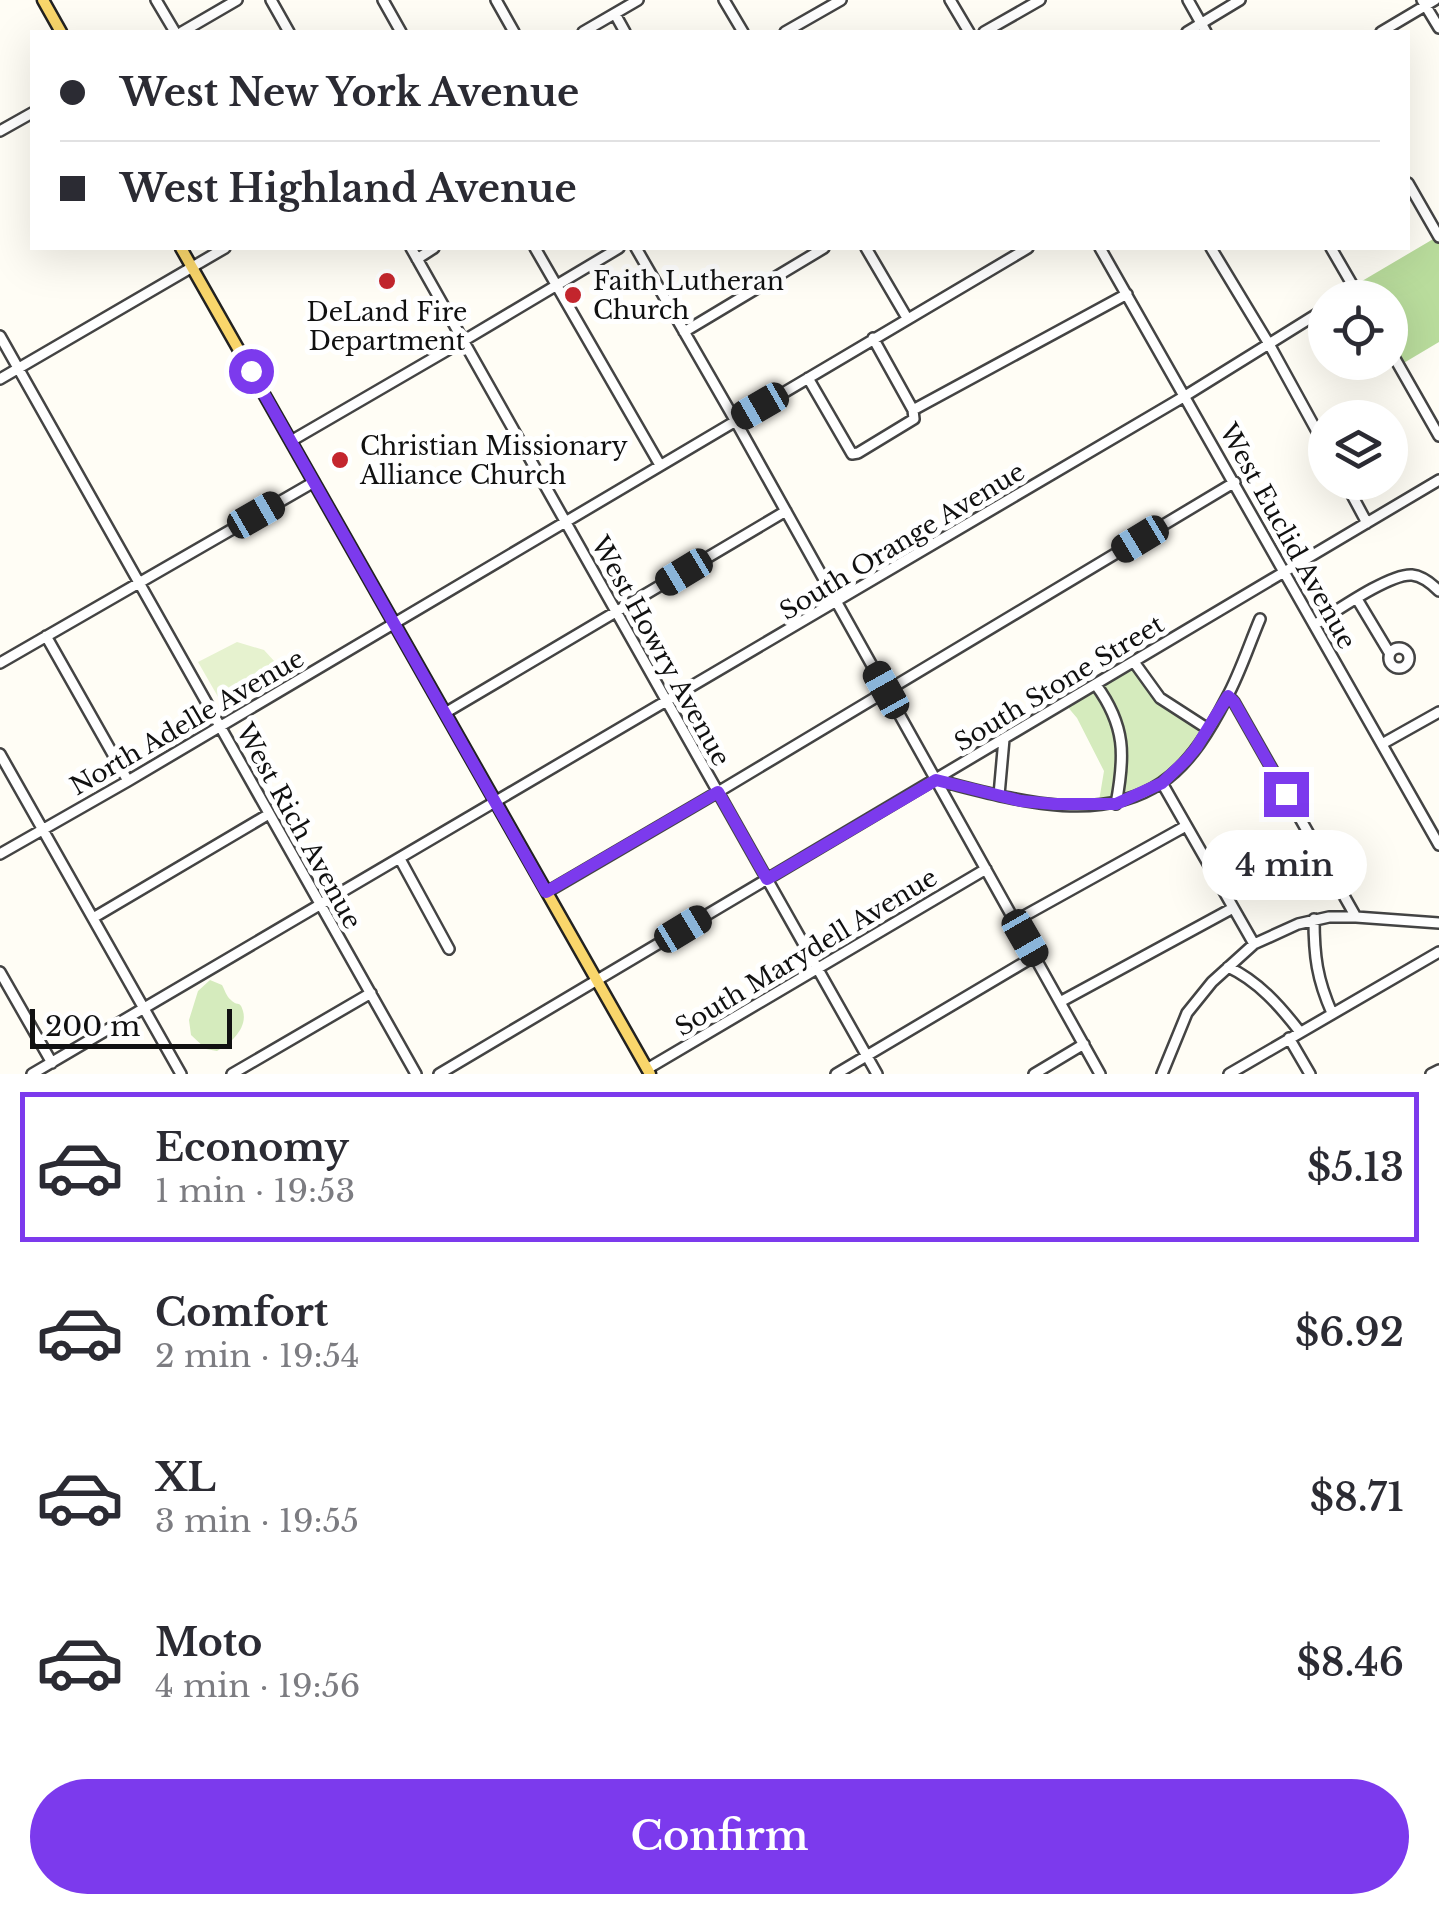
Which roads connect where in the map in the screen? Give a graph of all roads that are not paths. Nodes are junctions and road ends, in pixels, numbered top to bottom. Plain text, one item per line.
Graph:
1 (42, 0) edge
2 (156, 0) edge
3 (237, 0) edge
4 (271, 0) edge
5 (382, 0) edge
6 (496, 0) edge
7 (638, 0) edge
8 (724, 0) edge
9 (841, 0) edge
10 (950, 0) edge
11 (1040, 0) edge
12 (1188, 0) edge
13 (1240, 0) edge
14 (1428, 2) edge
15 (614, 14) junction
16 (1204, 28) edge
17 (1439, 28) edge
18 (60, 30) edge
19 (177, 30) edge
20 (182, 30) edge
21 (288, 30) edge
22 (400, 30) edge
23 (513, 30) edge
24 (586, 30) edge
25 (624, 30) edge
26 (741, 30) edge
27 (788, 30) edge
28 (968, 30) edge
29 (988, 30) edge
30 (1384, 30) edge
31 (30, 114) edge
32 (0, 131) edge
33 (1410, 186) edge
34 (1439, 236) edge
35 (183, 250) edge
36 (222, 250) edge
37 (411, 250) edge
38 (431, 250) edge
39 (535, 250) edge
40 (615, 250) edge
41 (637, 250) edge
42 (821, 250) edge
43 (867, 250) edge
44 (1025, 250) edge
45 (1101, 250) edge
46 (1212, 250) edge
47 (1332, 250) edge
48 (417, 258) junction
49 (192, 267) junction
50 (1350, 280) edge
51 (556, 286) junction
52 (1128, 294) junction
53 (907, 318) junction
54 (1308, 320) edge
55 (684, 332) junction
56 (0, 336) edge
57 (873, 338) junction
58 (464, 341) junction
59 (1269, 344) junction
60 (18, 368) junction
61 (808, 378) junction
62 (0, 379) edge
63 (1407, 380) edge
64 (1186, 396) junction
65 (914, 415) junction
66 (1308, 415) edge
67 (735, 420) junction
68 (1439, 436) edge
69 (291, 441) junction
70 (660, 465) junction
71 (1439, 480) edge
72 (314, 482) junction
73 (1234, 482) junction
74 (1355, 500) edge
75 (786, 511) junction
76 (566, 522) junction
77 (1368, 523) junction
78 (1285, 570) junction
79 (139, 582) junction
80 (1439, 591) edge
81 (1357, 599) junction
82 (837, 602) junction
83 (616, 612) junction
84 (1260, 619) dead end
85 (395, 624) junction
86 (1314, 625) junction
87 (46, 636) junction
88 (1390, 654) dead end
89 (1134, 662) junction
90 (0, 663) edge
91 (1096, 685) junction
92 (886, 690) junction
93 (1228, 696) junction
94 (668, 702) junction
95 (1439, 712) edge
96 (445, 713) junction
97 (220, 726) junction
98 (1208, 729) junction
99 (1004, 739) junction
100 (1382, 744) junction
101 (0, 754) edge
102 (936, 780) junction
103 (128, 781) junction
104 (1162, 783) junction
105 (718, 792) junction
106 (999, 795) junction
107 (496, 803) junction
108 (1116, 804) junction
109 (269, 814) junction
110 (1186, 826) junction
111 (42, 829) junction
112 (1438, 839) edge
113 (0, 854) edge
114 (400, 860) junction
115 (986, 868) junction
116 (767, 879) junction
117 (546, 892) junction
118 (321, 906) junction
119 (1233, 908) junction
120 (1356, 917) junction
121 (93, 918) junction
122 (1314, 920) junction
123 (1015, 921) junction
124 (1439, 923) edge
125 (1254, 944) junction
126 (449, 948) dead end
127 (1439, 952) edge
128 (1035, 956) junction
129 (1228, 966) junction
130 (817, 967) junction
131 (0, 972) edge
132 (597, 981) junction
133 (371, 994) junction
134 (1060, 1002) junction
135 (144, 1008) junction
136 (1332, 1013) junction
137 (1300, 1032) junction
138 (1289, 1038) junction
139 (1084, 1044) junction
140 (867, 1055) junction
141 (52, 1062) junction
142 (1439, 1070) edge
143 (648, 1072) edge
144 (32, 1074) edge
145 (181, 1074) edge
146 (232, 1074) edge
147 (416, 1074) edge
148 (439, 1074) edge
149 (836, 1074) edge
150 (877, 1074) edge
151 (1034, 1074) edge
152 (1100, 1074) edge
153 (1162, 1074) edge
154 (1229, 1074) edge
155 (1310, 1074) edge
156 (1432, 1074) edge

1 - 18 main road
2 - 19 street
3 - 20 street
4 - 21 street
5 - 22 street
6 - 23 street
7 - 15 street
8 - 26 street
9 - 27 street
10 - 28 street
11 - 29 street
12 - 16 street
13 - 16 street
14 - 17 street
14 - 30 street
15 - 24 street
15 - 25 street
31 - 32 street
33 - 34 street
35 - 49 main road
36 - 49 street
37 - 48 street, West Howry Avenue
38 - 48 street
39 - 51 street
40 - 51 street
41 - 55 street
42 - 55 street
43 - 53 street
44 - 53 street, North Adelle Avenue
45 - 52 street, West Euclid Avenue
46 - 59 street
47 - 50 street
48 - 58 street, West Howry Avenue
49 - 60 street
49 - 69 main road
51 - 58 street
51 - 70 street
52 - 64 street, West Euclid Avenue
52 - 65 street
53 - 57 street, North Adelle Avenue
54 - 59 street, South Orange Avenue
55 - 67 street
56 - 60 street, West Rich Avenue
57 - 61 street, North Adelle Avenue
57 - 65 street
58 - 69 street
58 - 76 street, West Howry Avenue
59 - 64 street, South Orange Avenue
59 - 66 street
60 - 62 street
60 - 79 street, West Rich Avenue
61 - 65 street
61 - 67 street, North Adelle Avenue
63 - 68 street
64 - 73 street, West Euclid Avenue
64 - 82 street, South Orange Avenue
67 - 70 street, North Adelle Avenue
67 - 75 street
69 - 72 main road
70 - 76 street, North Adelle Avenue
71 - 77 street, South Stone Street
72 - 79 street
72 - 85 main road
73 - 78 street, West Euclid Avenue
73 - 92 street
74 - 77 street
75 - 82 street
75 - 83 street
76 - 83 street, West Howry Avenue
76 - 85 street, North Adelle Avenue
77 - 78 street, South Stone Street
78 - 86 street, West Euclid Avenue
78 - 89 street, South Stone Street
79 - 87 street
79 - 97 street, West Rich Avenue
80 - 81 street
81 - 86 street
81 - 88 street
82 - 92 street
82 - 94 street, South Orange Avenue
83 - 94 street, West Howry Avenue
83 - 96 street
84 - 93 street
85 - 96 main road
85 - 97 street, North Adelle Avenue
86 - 100 street, West Euclid Avenue
87 - 90 street
87 - 103 street
89 - 91 street, South Stone Street
89 - 98 street
91 - 99 street, South Stone Street
91 - 108 street
92 - 102 street
92 - 105 street
93 - 98 street
93 - 120 street
94 - 105 street, West Howry Avenue
94 - 107 street, South Orange Avenue
95 - 100 street
96 - 107 main road
97 - 103 street, North Adelle Avenue
97 - 109 street, West Rich Avenue
98 - 104 street
99 - 102 street, South Stone Street
99 - 106 street
100 - 112 street, West Euclid Avenue
101 - 111 street
102 - 106 street
102 - 115 street
102 - 116 street, South Stone Street
103 - 111 street, North Adelle Avenue
104 - 108 street
104 - 110 street
105 - 116 street, West Howry Avenue
105 - 117 street
106 - 108 street
107 - 114 street, South Orange Avenue
107 - 117 main road
109 - 118 street, West Rich Avenue
109 - 121 street
110 - 119 street
110 - 123 street
111 - 113 street, North Adelle Avenue
111 - 121 street
114 - 118 street, South Orange Avenue
114 - 126 street
115 - 123 street
115 - 130 street, South Marydell Avenue
116 - 130 street, West Howry Avenue
116 - 132 street, South Stone Street
117 - 132 main road
118 - 133 street, West Rich Avenue
118 - 135 street, South Orange Avenue
119 - 125 street
119 - 134 street
120 - 122 street
120 - 124 street
121 - 135 street
122 - 125 street
122 - 136 street
123 - 128 street
125 - 129 street
127 - 136 street
128 - 134 street
128 - 140 street
129 - 137 street
129 - 153 street
130 - 140 street, West Howry Avenue
130 - 143 street, South Marydell Avenue
131 - 141 street
132 - 143 main road
132 - 148 street, South Stone Street
133 - 146 street
133 - 147 street, West Rich Avenue
134 - 139 street
135 - 141 street, South Orange Avenue
135 - 145 street
136 - 137 street
137 - 138 street
138 - 154 street
138 - 155 street
139 - 151 street
139 - 152 street
140 - 149 street
140 - 150 street, West Howry Avenue
141 - 144 street, South Orange Avenue
142 - 156 street

